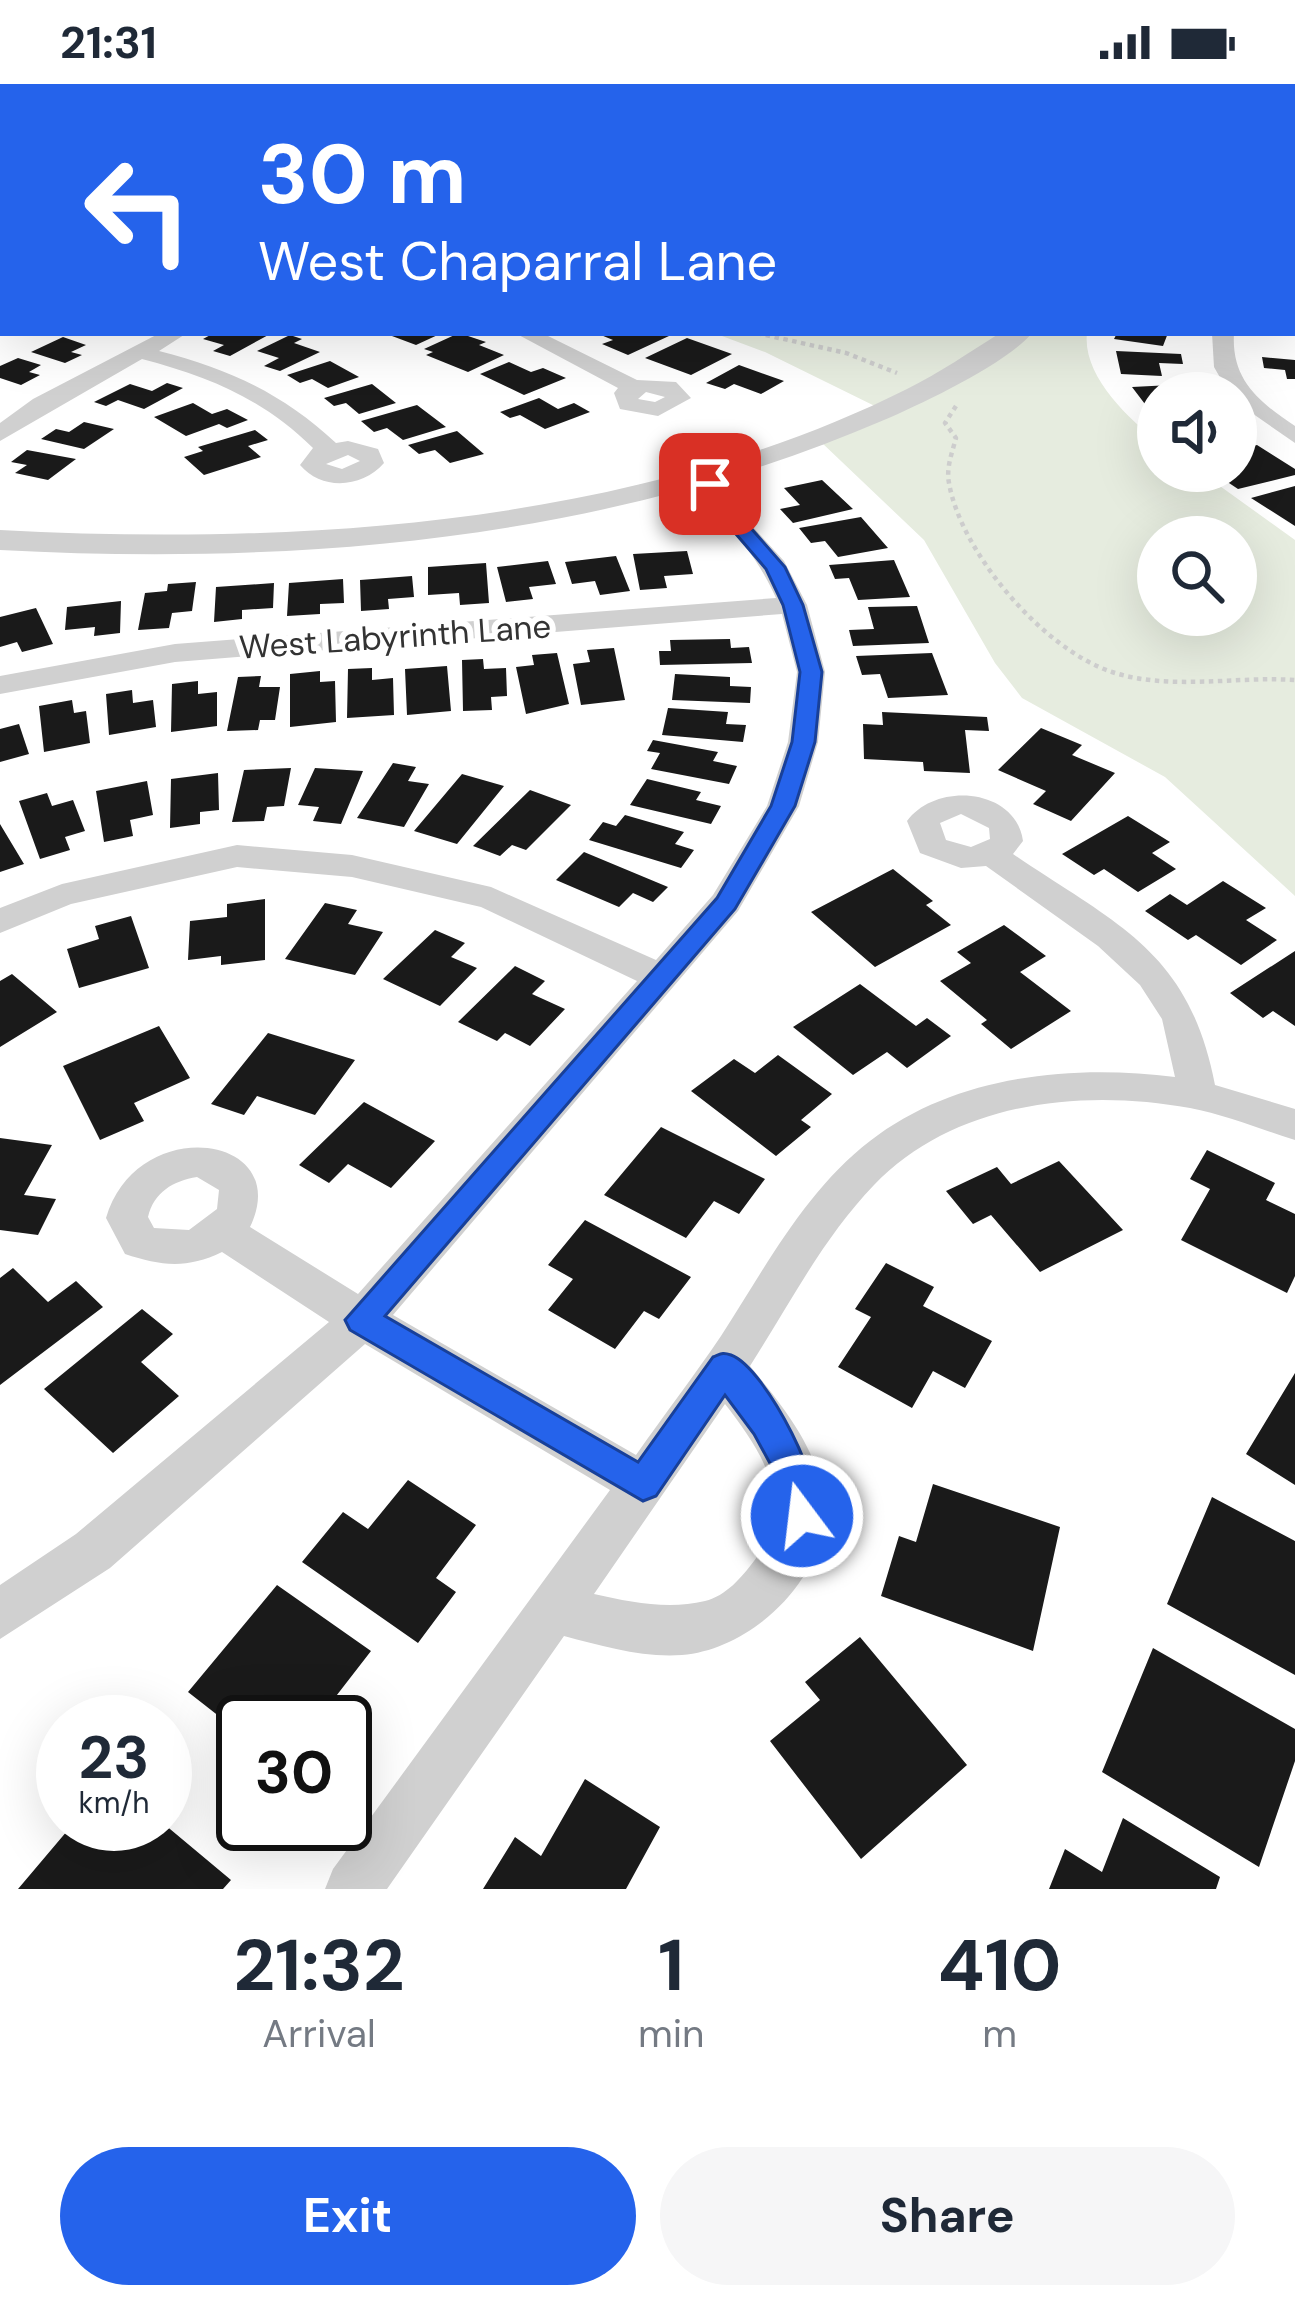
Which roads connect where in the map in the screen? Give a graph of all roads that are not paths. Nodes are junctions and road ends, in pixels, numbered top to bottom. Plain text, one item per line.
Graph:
1 (170, 336) edge
2 (532, 336) edge
3 (966, 336) edge
4 (1014, 336) edge
5 (1223, 336) edge
6 (140, 352) junction
7 (634, 387) dead end
8 (0, 434) edge
9 (1295, 436) edge
10 (329, 450) dead end
11 (678, 469) junction
12 (0, 514) edge
13 (0, 540) edge
14 (793, 605) junction
15 (0, 685) edge
16 (992, 855) dead end
17 (0, 921) edge
18 (660, 977) junction
19 (1198, 1096) junction
20 (1295, 1125) edge
21 (224, 1232) dead end
22 (362, 1320) junction
23 (724, 1368) junction
24 (643, 1484) junction
25 (554, 1609) junction
26 (0, 1614) edge
27 (353, 1889) edge

1 - 6 street
2 - 7 street
3 - 11 street
4 - 11 street
5 - 9 street
6 - 8 street
6 - 10 street
11 - 12 street
11 - 13 street
11 - 14 street
14 - 15 street, West Labyrinth Lane
14 - 18 street
16 - 19 street
17 - 18 street
18 - 22 street
19 - 20 street
19 - 23 street
21 - 22 street
22 - 24 street
22 - 26 street
23 - 24 street
23 - 25 street
24 - 25 street
25 - 27 street

